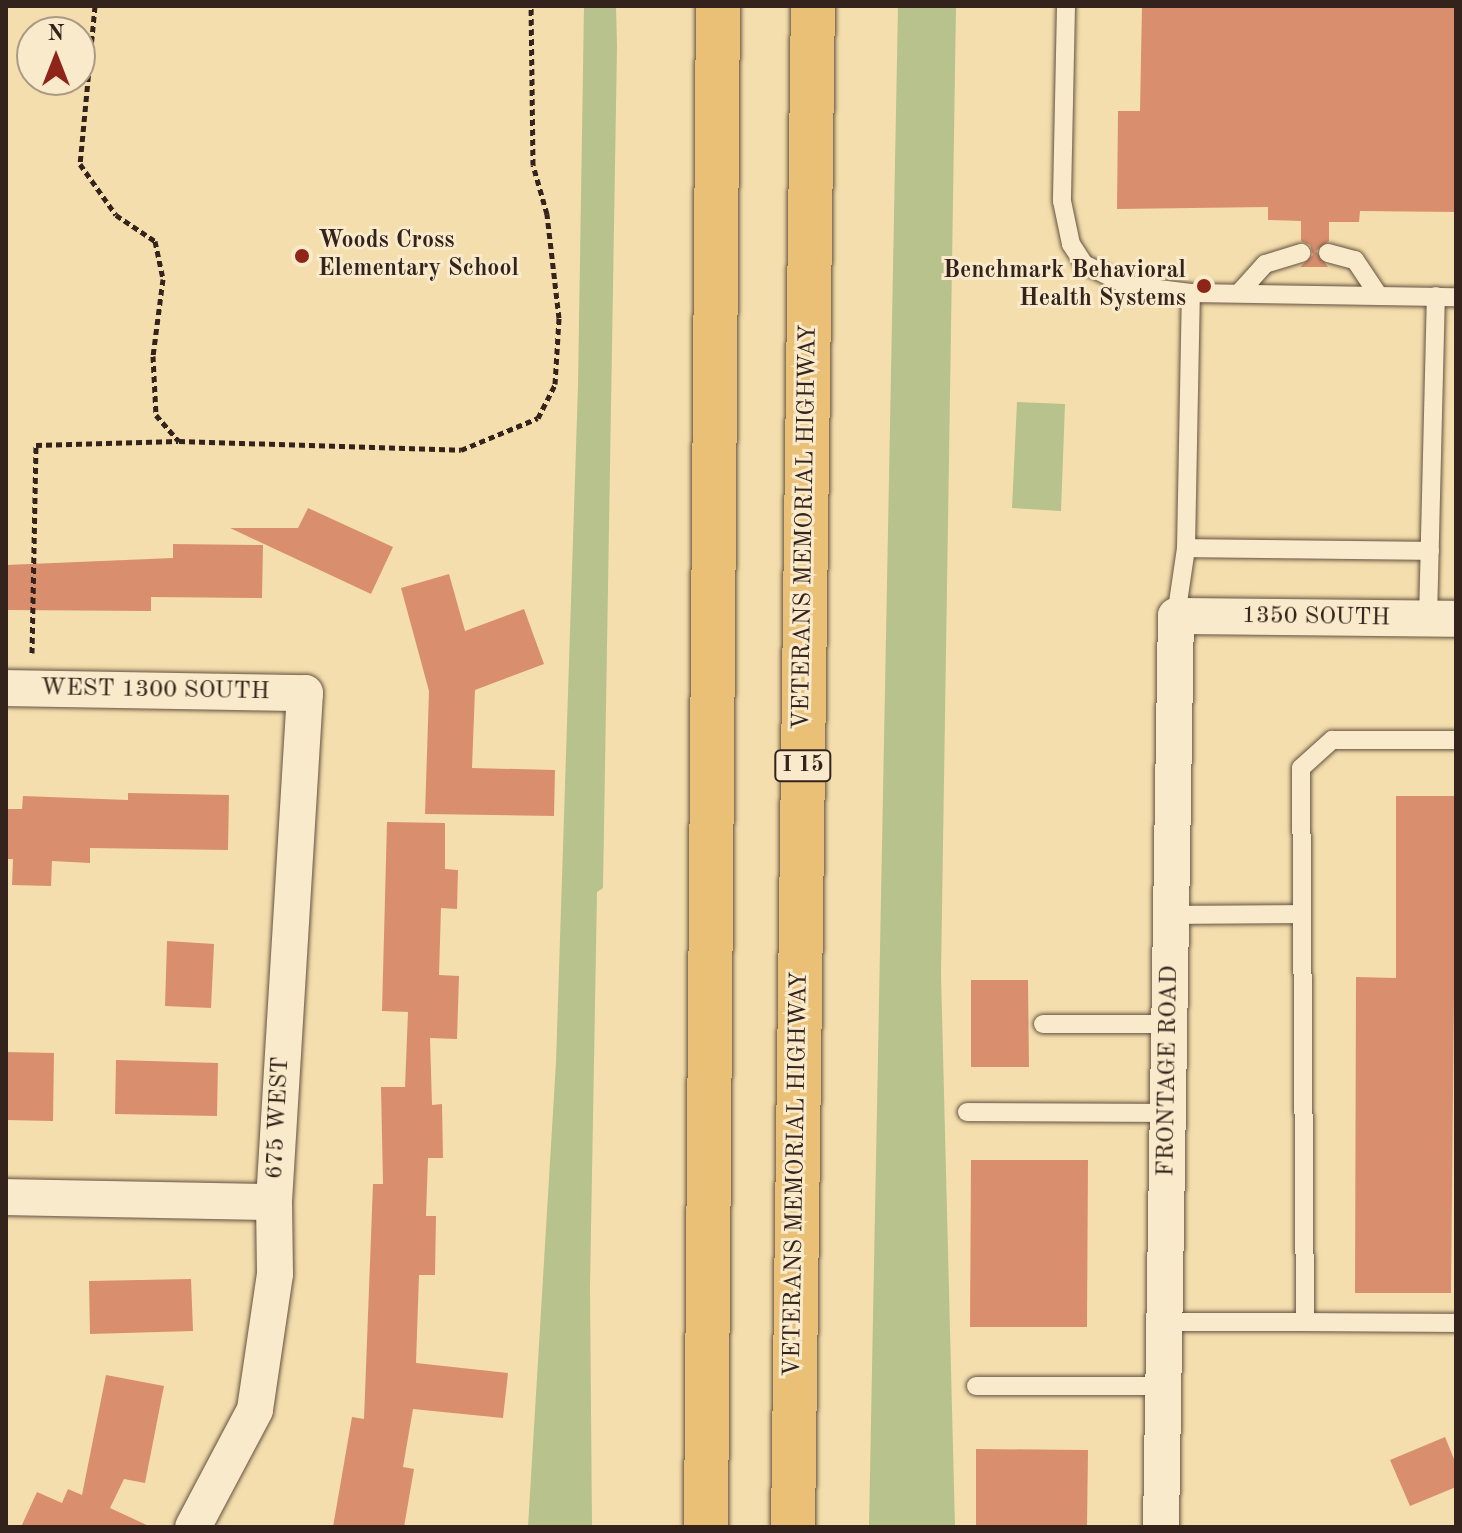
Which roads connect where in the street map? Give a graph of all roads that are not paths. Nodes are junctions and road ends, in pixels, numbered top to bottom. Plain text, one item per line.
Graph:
1 (718, 6) edge
2 (813, 6) edge
3 (1066, 6) edge
4 (1301, 253) dead end
5 (1328, 253) dead end
6 (1191, 293) junction
7 (1239, 293) junction
8 (1379, 296) junction
9 (1436, 296) junction
10 (1456, 297) edge
11 (1186, 548) junction
12 (1430, 551) junction
13 (1176, 616) junction
14 (1442, 619) edge
15 (6, 688) edge
16 (305, 693) joint
17 (1456, 740) edge
18 (1302, 914) junction
19 (1171, 915) junction
20 (1043, 1024) dead end
21 (1169, 1024) junction
22 (967, 1112) dead end
23 (1168, 1113) junction
24 (6, 1197) edge
25 (274, 1202) junction
26 (1164, 1322) junction
27 (1305, 1322) junction
28 (1456, 1323) edge
29 (976, 1386) dead end
30 (1164, 1386) junction
31 (193, 1527) edge
32 (706, 1527) edge
33 (793, 1527) edge
34 (1161, 1527) edge

1 - 32 highway
2 - 33 highway, VETERANS MEMORIAL HIGHWAY / I 15
3 - 6 lane
4 - 7 lane
5 - 8 lane
6 - 7 lane
6 - 11 lane
7 - 8 lane
8 - 9 lane
9 - 10 lane
9 - 12 lane
11 - 12 lane
11 - 13 lane
12 - 14 lane
13 - 14 street, 1350 SOUTH
13 - 19 street, FRONTAGE ROAD
15 - 16 street, WEST 1300 SOUTH
16 - 25 street, 675 WEST
17 - 18 lane
18 - 19 lane
18 - 27 lane
19 - 21 street, FRONTAGE ROAD
20 - 21 lane
21 - 23 street, FRONTAGE ROAD
22 - 23 lane
23 - 26 street, FRONTAGE ROAD
24 - 25 street
25 - 31 street, 675 WEST
26 - 27 lane
26 - 30 street, FRONTAGE ROAD
27 - 28 lane
29 - 30 lane
30 - 34 street, FRONTAGE ROAD

